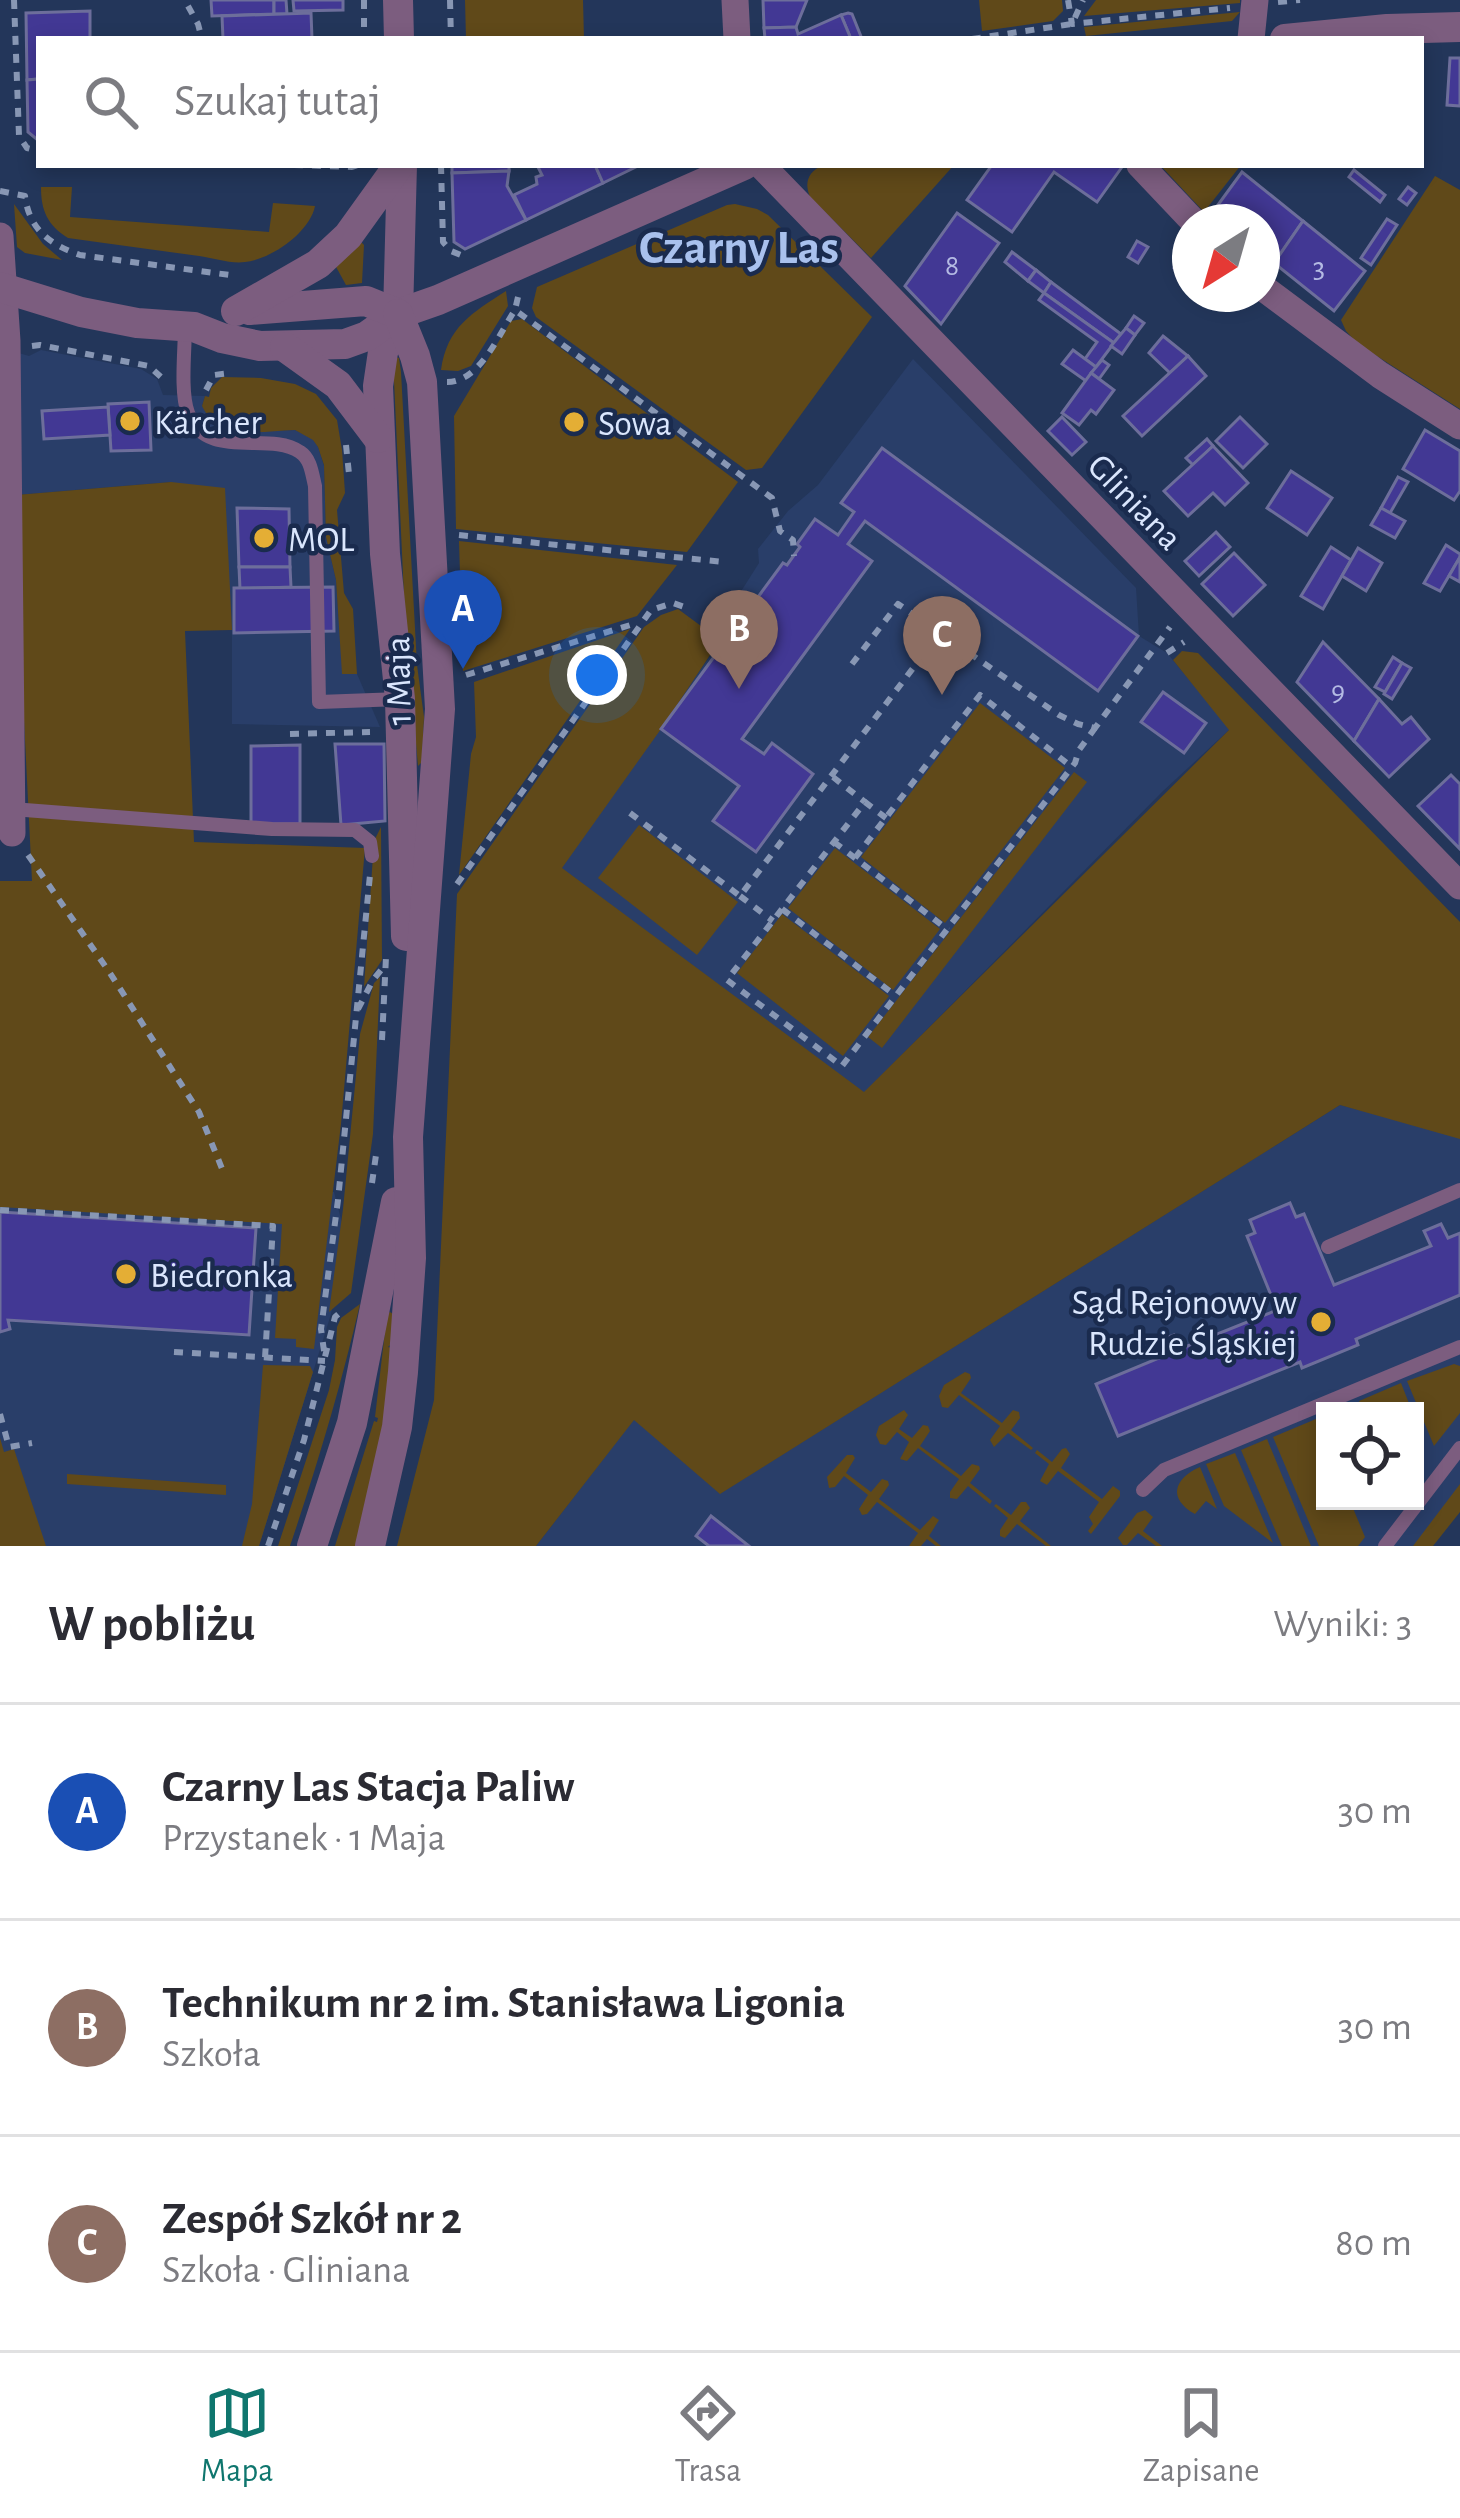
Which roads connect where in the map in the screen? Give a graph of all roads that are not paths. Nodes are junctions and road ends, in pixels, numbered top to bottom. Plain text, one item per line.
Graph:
1 (398, 0) edge
2 (735, 0) edge
3 (1255, 3) edge
4 (1460, 27) edge
5 (399, 36) edge
6 (737, 36) edge
7 (1251, 36) edge
8 (1316, 36) edge
9 (399, 168) edge
10 (401, 168) edge
11 (737, 168) edge
12 (763, 168) edge
13 (1143, 168) edge
14 (1176, 204) edge
15 (0, 236) edge
16 (3, 288) edge
17 (1280, 300) edge
18 (236, 311) junction
19 (398, 314) junction
20 (189, 327) junction
21 (285, 347) junction
22 (1460, 426) edge
23 (378, 438) junction
24 (4, 596) edge
25 (400, 699) junction
26 (8, 828) edge
27 (372, 856) road end
28 (1460, 886) edge
29 (415, 1050) junction
30 (393, 1139) junction
31 (1460, 1190) edge
32 (1328, 1247) dead end
33 (1460, 1347) edge
34 (1460, 1448) edge
35 (1143, 1490) dead end
36 (312, 1546) edge
37 (370, 1546) edge
38 (1385, 1546) edge

1 - 5 street
2 - 6 street
3 - 7 street
4 - 8 street
9 - 18 street
10 - 19 street, 1 Maja
11 - 19 street
12 - 28 street, Gliniana
13 - 14 street
15 - 16 street
16 - 20 street
16 - 24 street
17 - 22 street
18 - 19 street
18 - 20 street
19 - 21 street
19 - 23 street, 1 Maja
19 - 29 street, 1 Maja
20 - 21 street
20 - 25 lane
21 - 23 street
23 - 25 street, 1 Maja
24 - 26 street
25 - 29 street, 1 Maja
26 - 27 lane
29 - 30 street, 1 Maja
30 - 36 street, 1 Maja
30 - 37 street, 1 Maja
31 - 32 lane
33 - 35 lane
34 - 38 lane

